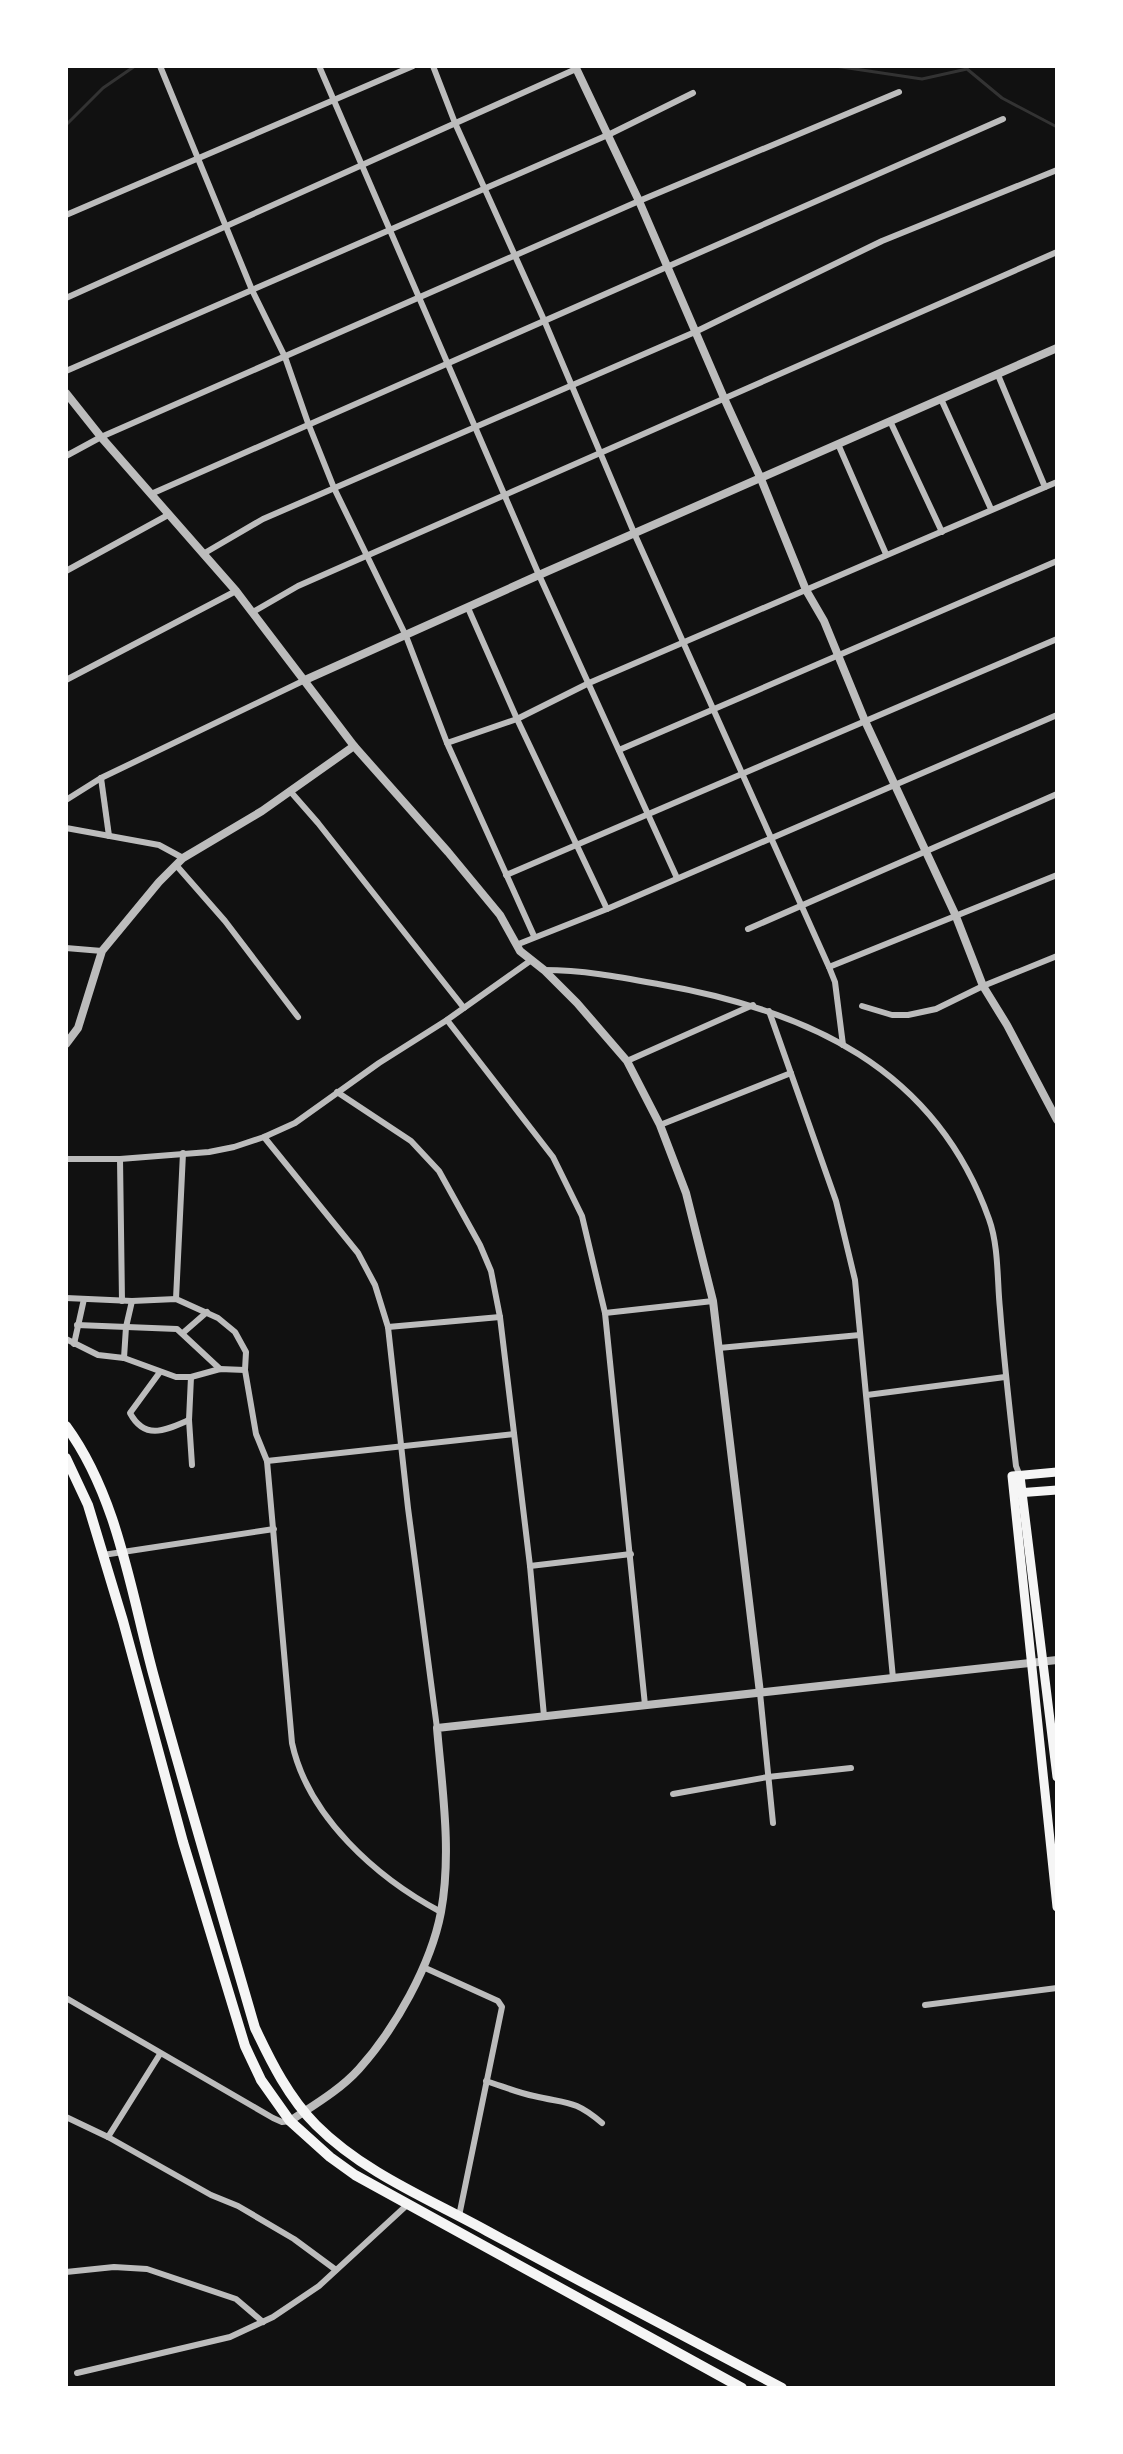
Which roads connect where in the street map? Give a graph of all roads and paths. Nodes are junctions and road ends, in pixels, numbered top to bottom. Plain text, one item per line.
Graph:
1 (160, 66) edge
2 (319, 66) edge
3 (413, 66) edge
4 (433, 66) edge
5 (576, 68) edge
6 (899, 92) dead end
7 (693, 93) dead end
8 (335, 100) junction
9 (1003, 119) dead end
10 (455, 123) junction
11 (610, 134) junction
12 (198, 158) junction
13 (361, 165) junction
14 (1057, 170) edge
15 (484, 189) junction
16 (639, 201) junction
17 (66, 215) edge
18 (227, 226) junction
19 (389, 230) junction
20 (1057, 252) edge
21 (515, 256) junction
22 (668, 265) junction
23 (252, 290) junction
24 (66, 298) edge
25 (418, 298) junction
26 (544, 320) junction
27 (695, 332) junction
28 (1057, 348) edge
29 (285, 357) junction
30 (448, 363) junction
31 (66, 371) edge
32 (998, 375) junction
33 (571, 386) junction
34 (66, 393) edge
35 (724, 398) junction
36 (941, 399) junction
37 (890, 421) junction
38 (308, 423) junction
39 (475, 427) junction
40 (101, 437) junction
41 (838, 444) junction
42 (600, 454) junction
43 (66, 456) edge
44 (761, 479) junction
45 (1057, 482) edge
46 (1045, 487) junction
47 (334, 488) junction
48 (151, 494) junction
49 (504, 494) junction
50 (991, 509) junction
51 (168, 515) junction
52 (942, 532) junction
53 (635, 535) junction
54 (203, 554) junction
55 (368, 554) junction
56 (886, 554) junction
57 (1057, 561) edge
58 (66, 571) edge
59 (539, 575) junction
60 (806, 590) junction
61 (236, 591) junction
62 (468, 608) junction
63 (253, 612) junction
64 (406, 636) junction
65 (1057, 639) edge
66 (684, 643) junction
67 (838, 656) junction
68 (66, 680) edge
69 (305, 680) junction
70 (589, 683) junction
71 (713, 708) junction
72 (1057, 715) edge
73 (517, 719) junction
74 (865, 721) junction
75 (447, 743) junction
76 (354, 746) junction
77 (619, 750) junction
78 (744, 775) junction
79 (101, 778) junction
80 (895, 786) junction
81 (290, 791) junction
82 (1057, 794) edge
83 (66, 800) edge
84 (648, 814) junction
85 (66, 828) edge
86 (109, 836) junction
87 (772, 838) junction
88 (578, 845) junction
89 (926, 850) junction
90 (180, 862) junction
91 (506, 875) junction
92 (1057, 875) edge
93 (677, 878) junction
94 (802, 906) junction
95 (607, 909) junction
96 (955, 914) junction
97 (748, 929) dead end
98 (534, 936) junction
99 (516, 945) junction
100 (66, 948) edge
101 (102, 951) junction
102 (1057, 956) edge
103 (530, 961) junction
104 (829, 967) junction
105 (544, 970) junction
106 (983, 986) junction
107 (753, 1005) junction
108 (862, 1006) dead end
109 (464, 1008) junction
110 (769, 1011) junction
111 (298, 1017) dead end
112 (447, 1020) junction
113 (66, 1044) edge
114 (843, 1045) junction
115 (627, 1061) junction
116 (791, 1073) junction
117 (337, 1092) junction
118 (1057, 1120) edge
119 (660, 1125) junction
120 (264, 1137) junction
121 (183, 1153) junction
122 (66, 1159) edge
123 (120, 1159) junction
124 (66, 1298) edge
125 (84, 1299) junction
126 (176, 1299) junction
127 (122, 1301) junction
128 (132, 1301) junction
129 (713, 1301) junction
130 (207, 1312) junction
131 (605, 1313) junction
132 (500, 1317) junction
133 (77, 1325) junction
134 (126, 1327) junction
135 (388, 1327) junction
136 (184, 1332) junction
137 (860, 1335) junction
138 (66, 1339) edge
139 (74, 1344) junction
140 (719, 1348) junction
141 (124, 1358) junction
142 (220, 1369) junction
143 (245, 1370) junction
144 (160, 1372) junction
145 (191, 1377) junction
146 (1005, 1377) junction
147 (867, 1395) junction
148 (189, 1420) junction
149 (66, 1426) edge
150 (514, 1434) junction
151 (401, 1446) junction
152 (66, 1458) edge
153 (267, 1461) junction
154 (192, 1465) dead end
155 (1057, 1472) edge
156 (1016, 1473) junction
157 (1057, 1490) edge
158 (1018, 1493) junction
159 (274, 1529) junction
160 (121, 1551) junction
161 (631, 1554) junction
162 (103, 1555) junction
163 (530, 1566) junction
164 (1057, 1660) edge
165 (1036, 1662) junction
166 (893, 1678) junction
167 (760, 1693) junction
168 (645, 1705) junction
169 (544, 1716) junction
170 (437, 1728) junction
171 (851, 1768) dead end
172 (768, 1777) junction
173 (1057, 1777) edge
174 (673, 1794) dead end
175 (1052, 1804) edge
176 (773, 1823) dead end
177 (1055, 1877) edge
178 (1057, 1907) edge
179 (441, 1912) junction
180 (423, 1967) junction
181 (1057, 1988) edge
182 (66, 1998) edge
183 (925, 2005) dead end
184 (160, 2054) junction
185 (486, 2081) junction
186 (304, 2111) junction
187 (66, 2117) edge
188 (290, 2121) junction
189 (602, 2123) dead end
190 (108, 2137) junction
191 (407, 2205) junction
192 (459, 2216) junction
193 (336, 2270) junction
194 (66, 2272) edge
195 (263, 2322) junction
196 (77, 2373) dead end
197 (742, 2388) edge
198 (782, 2388) edge

1 - 12 street
2 - 8 street
3 - 8 street
4 - 10 street
5 - 10 street
5 - 11 street
6 - 16 street
7 - 11 street
8 - 12 street
8 - 13 street
9 - 22 street
10 - 13 street
10 - 15 street
11 - 15 street
11 - 16 street
12 - 17 street
12 - 18 street
13 - 18 street
13 - 19 street
14 - 27 street
15 - 19 street
15 - 21 street
16 - 21 street
16 - 22 street
18 - 23 street
18 - 24 street
19 - 23 street
19 - 25 street
20 - 35 street
21 - 25 street
21 - 26 street
22 - 26 street
22 - 27 street
23 - 29 street
23 - 31 street
25 - 29 street
25 - 30 street
26 - 30 street
26 - 33 street
27 - 33 street
27 - 35 street
28 - 32 street
29 - 38 street
29 - 40 street
30 - 38 street
30 - 39 street
32 - 36 street
32 - 46 street
33 - 39 street
33 - 42 street
34 - 40 street
35 - 42 street
35 - 44 street
36 - 37 street
36 - 50 street
37 - 41 street
37 - 52 street
38 - 47 street
38 - 48 street
39 - 47 street
39 - 49 street
40 - 43 street
40 - 48 street
41 - 44 street
41 - 56 street
42 - 49 street
42 - 53 street
44 - 53 street
44 - 60 street
45 - 46 street
46 - 50 street
47 - 54 street
47 - 55 street
48 - 51 street
49 - 55 street
49 - 59 street
50 - 52 street
51 - 54 street
51 - 58 street
52 - 56 street
53 - 59 street
53 - 66 street
54 - 61 street
55 - 63 street
55 - 64 street
56 - 60 street
57 - 67 street
59 - 62 street
59 - 70 street
60 - 66 street
60 - 67 street
61 - 63 street
61 - 68 street
62 - 64 street
62 - 73 street
63 - 69 street
64 - 69 street
64 - 75 street
65 - 74 street
66 - 70 street
66 - 71 street
67 - 71 street
67 - 74 street
69 - 76 street
69 - 79 street
70 - 73 street
70 - 77 street
71 - 77 street
71 - 78 street
72 - 80 street
73 - 75 street
73 - 88 street
74 - 78 street
74 - 80 street
75 - 91 street
76 - 81 street
76 - 99 street
77 - 84 street
78 - 84 street
78 - 87 street
79 - 83 street
79 - 86 street
80 - 87 street
80 - 89 street
81 - 90 street
81 - 109 street
82 - 89 street
84 - 88 street
84 - 93 street
85 - 86 street
86 - 90 street
87 - 93 street
87 - 94 street
88 - 91 street
88 - 95 street
89 - 94 street
89 - 96 street
90 - 101 street
90 - 111 street
91 - 98 street
92 - 96 street
93 - 95 street
94 - 97 street
94 - 104 street
95 - 98 street
96 - 104 street
96 - 106 street
98 - 99 street
99 - 103 street
100 - 101 street
101 - 113 street
102 - 106 street
103 - 105 street
103 - 109 street
104 - 114 street
105 - 107 street
105 - 115 street
106 - 108 street
106 - 118 street
107 - 110 street
107 - 115 street
109 - 112 street
110 - 114 street
110 - 116 street
112 - 117 street
112 - 131 street
114 - 146 street
115 - 119 street
116 - 119 street
116 - 137 street
117 - 120 street
117 - 132 street
119 - 129 street
120 - 121 street
120 - 135 street
121 - 123 street
121 - 126 street
122 - 123 street
123 - 127 street
124 - 125 street
125 - 127 street
125 - 133 street
126 - 128 street
126 - 130 street
127 - 128 street
128 - 134 street
129 - 131 street
129 - 140 street
130 - 136 street
130 - 143 street
131 - 161 street
132 - 135 street
132 - 150 street
133 - 134 street
133 - 139 street
134 - 136 street
134 - 141 street
135 - 151 street
136 - 142 street
137 - 140 street
137 - 147 street
138 - 139 street
139 - 141 street
140 - 167 street
141 - 144 street
142 - 143 street
142 - 145 street
143 - 153 street
144 - 145 street
144 - 148 street
145 - 148 street
146 - 147 street
146 - 156 street
147 - 166 street
148 - 154 street
149 - 160 main road
150 - 151 street
150 - 163 street
151 - 153 street
151 - 170 street
152 - 162 main road
153 - 159 street
155 - 156 main road
156 - 158 main road
157 - 158 main road
158 - 165 main road
159 - 160 street
159 - 179 street
160 - 162 street
160 - 186 main road
161 - 163 street
161 - 168 street
162 - 188 main road
163 - 169 street
164 - 165 street
165 - 166 street
165 - 173 main road
165 - 175 main road
166 - 167 street
167 - 168 street
167 - 172 street
168 - 169 street
169 - 170 street
170 - 179 street
171 - 172 street
172 - 174 street
172 - 176 street
175 - 177 main road
177 - 178 main road
179 - 180 street
180 - 185 street
180 - 186 street
181 - 183 street
182 - 184 street
184 - 188 street
184 - 190 street
185 - 189 street
185 - 192 street
186 - 188 street
186 - 192 main road
187 - 190 street
188 - 191 main road
190 - 193 street
191 - 193 street
191 - 197 main road
192 - 198 main road
193 - 195 street
194 - 195 street
195 - 196 street

